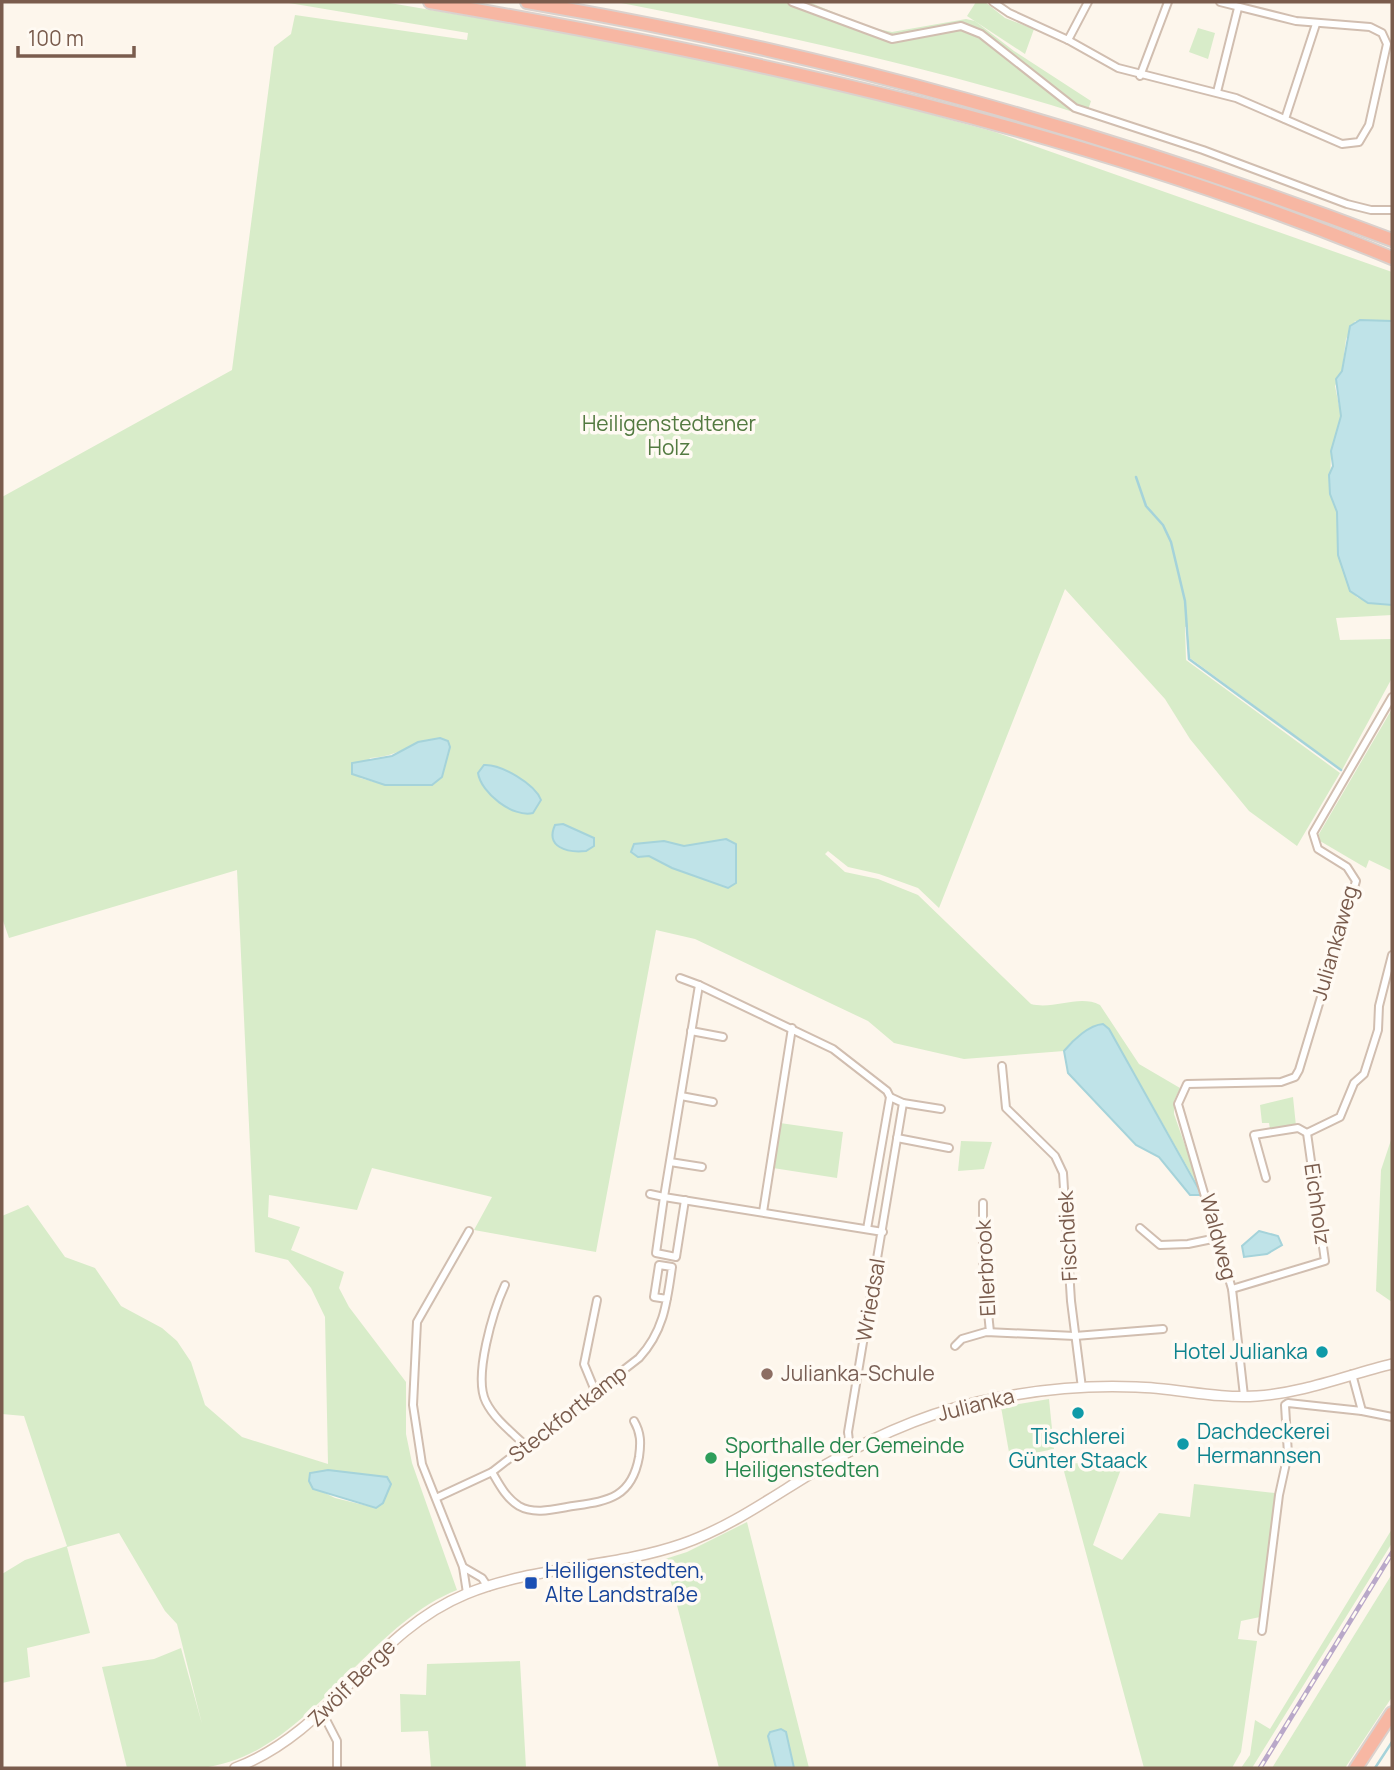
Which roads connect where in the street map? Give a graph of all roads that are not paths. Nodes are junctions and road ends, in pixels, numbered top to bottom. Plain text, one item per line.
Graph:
1 (430, 2) edge
2 (527, 2) edge
3 (792, 2) edge
4 (992, 2) edge
5 (1088, 2) edge
6 (1168, 2) edge
7 (1220, 2) edge
8 (1238, 8) junction
9 (1316, 24) junction
10 (1068, 40) junction
11 (1140, 76) junction
12 (1217, 92) junction
13 (1285, 119) junction
14 (1392, 210) edge
15 (1392, 240) edge
16 (1392, 258) edge
17 (1392, 697) edge
18 (1392, 955) edge
19 (680, 978) dead end
20 (699, 985) junction
21 (792, 1028) junction
22 (691, 1031) junction
23 (723, 1037) dead end
24 (1002, 1066) dead end
25 (1187, 1084) joint
26 (681, 1096) junction
27 (890, 1097) junction
28 (713, 1102) dead end
29 (903, 1102) junction
30 (941, 1109) dead end
31 (1307, 1133) junction
32 (897, 1138) junction
33 (949, 1148) dead end
34 (670, 1162) junction
35 (702, 1167) dead end
36 (1266, 1178) dead end
37 (650, 1194) dead end
38 (664, 1197) junction
39 (685, 1200) junction
40 (983, 1203) dead end
41 (763, 1212) junction
42 (1140, 1228) dead end
43 (867, 1229) junction
44 (469, 1231) dead end
45 (883, 1232) junction
46 (1217, 1238) junction
47 (505, 1285) dead end
48 (1232, 1289) junction
49 (667, 1299) junction
50 (597, 1300) dead end
51 (1163, 1329) dead end
52 (989, 1332) junction
53 (1075, 1336) junction
54 (955, 1346) dead end
55 (1392, 1364) edge
56 (1352, 1374) junction
57 (1083, 1388) junction
58 (596, 1393) junction
59 (1244, 1396) junction
60 (1362, 1411) junction
61 (1392, 1417) edge
62 (634, 1421) dead end
63 (527, 1447) junction
64 (850, 1451) junction
65 (492, 1472) junction
66 (436, 1497) junction
67 (463, 1567) junction
68 (488, 1587) junction
69 (467, 1593) junction
70 (1262, 1631) dead end
71 (322, 1712) junction
72 (1392, 1713) edge
73 (235, 1768) edge
74 (337, 1768) edge
75 (1356, 1768) edge

1 - 16 highway
2 - 15 highway
3 - 14 street
4 - 10 street
5 - 10 street
6 - 11 street
7 - 8 street
8 - 9 street
8 - 12 street
9 - 13 street
9 - 13 street
10 - 11 street
11 - 12 street
12 - 13 street
17 - 25 street, Juliankaweg
18 - 31 street, Eichholz
19 - 20 street
20 - 21 street
20 - 22 street
21 - 27 street
21 - 41 street
22 - 23 street
22 - 26 street
24 - 53 street, Fischdiek
25 - 46 street, Waldweg
26 - 28 street
26 - 34 street
27 - 29 street
27 - 43 street, Wriedsal
29 - 30 street
29 - 32 street, Wriedsal
31 - 36 street, Eichholz
31 - 48 street, Eichholz
32 - 33 street
32 - 45 street, Wriedsal
34 - 35 street
34 - 38 street
37 - 38 street, Wriedsal
38 - 39 street, Wriedsal
38 - 39 street
39 - 41 street, Wriedsal
40 - 52 street, Ellerbrook
41 - 43 street, Wriedsal
42 - 46 street
43 - 45 street, Wriedsal
44 - 66 street
45 - 64 street, Wriedsal
46 - 48 street, Waldweg
47 - 63 street
48 - 59 street, Waldweg
49 - 49 street, Steckfortkamp
49 - 58 street, Steckfortkamp
50 - 58 street
51 - 53 street, Ellerbrook
52 - 53 street, Ellerbrook
52 - 54 street, Ellerbrook
53 - 57 street, Fischdiek
55 - 56 street, Julianka
56 - 59 street, Julianka
56 - 60 street
57 - 59 street, Julianka
57 - 64 street, Julianka
58 - 63 street, Steckfortkamp
60 - 61 street
60 - 70 street
62 - 65 street
63 - 65 street, Steckfortkamp
64 - 68 street, Julianka
65 - 66 street, Steckfortkamp
66 - 67 street
67 - 68 street
67 - 69 street
68 - 69 street, Julianka
69 - 71 street, Zwölf Berge
71 - 73 street, Zwölf Berge
71 - 74 street
72 - 75 highway

